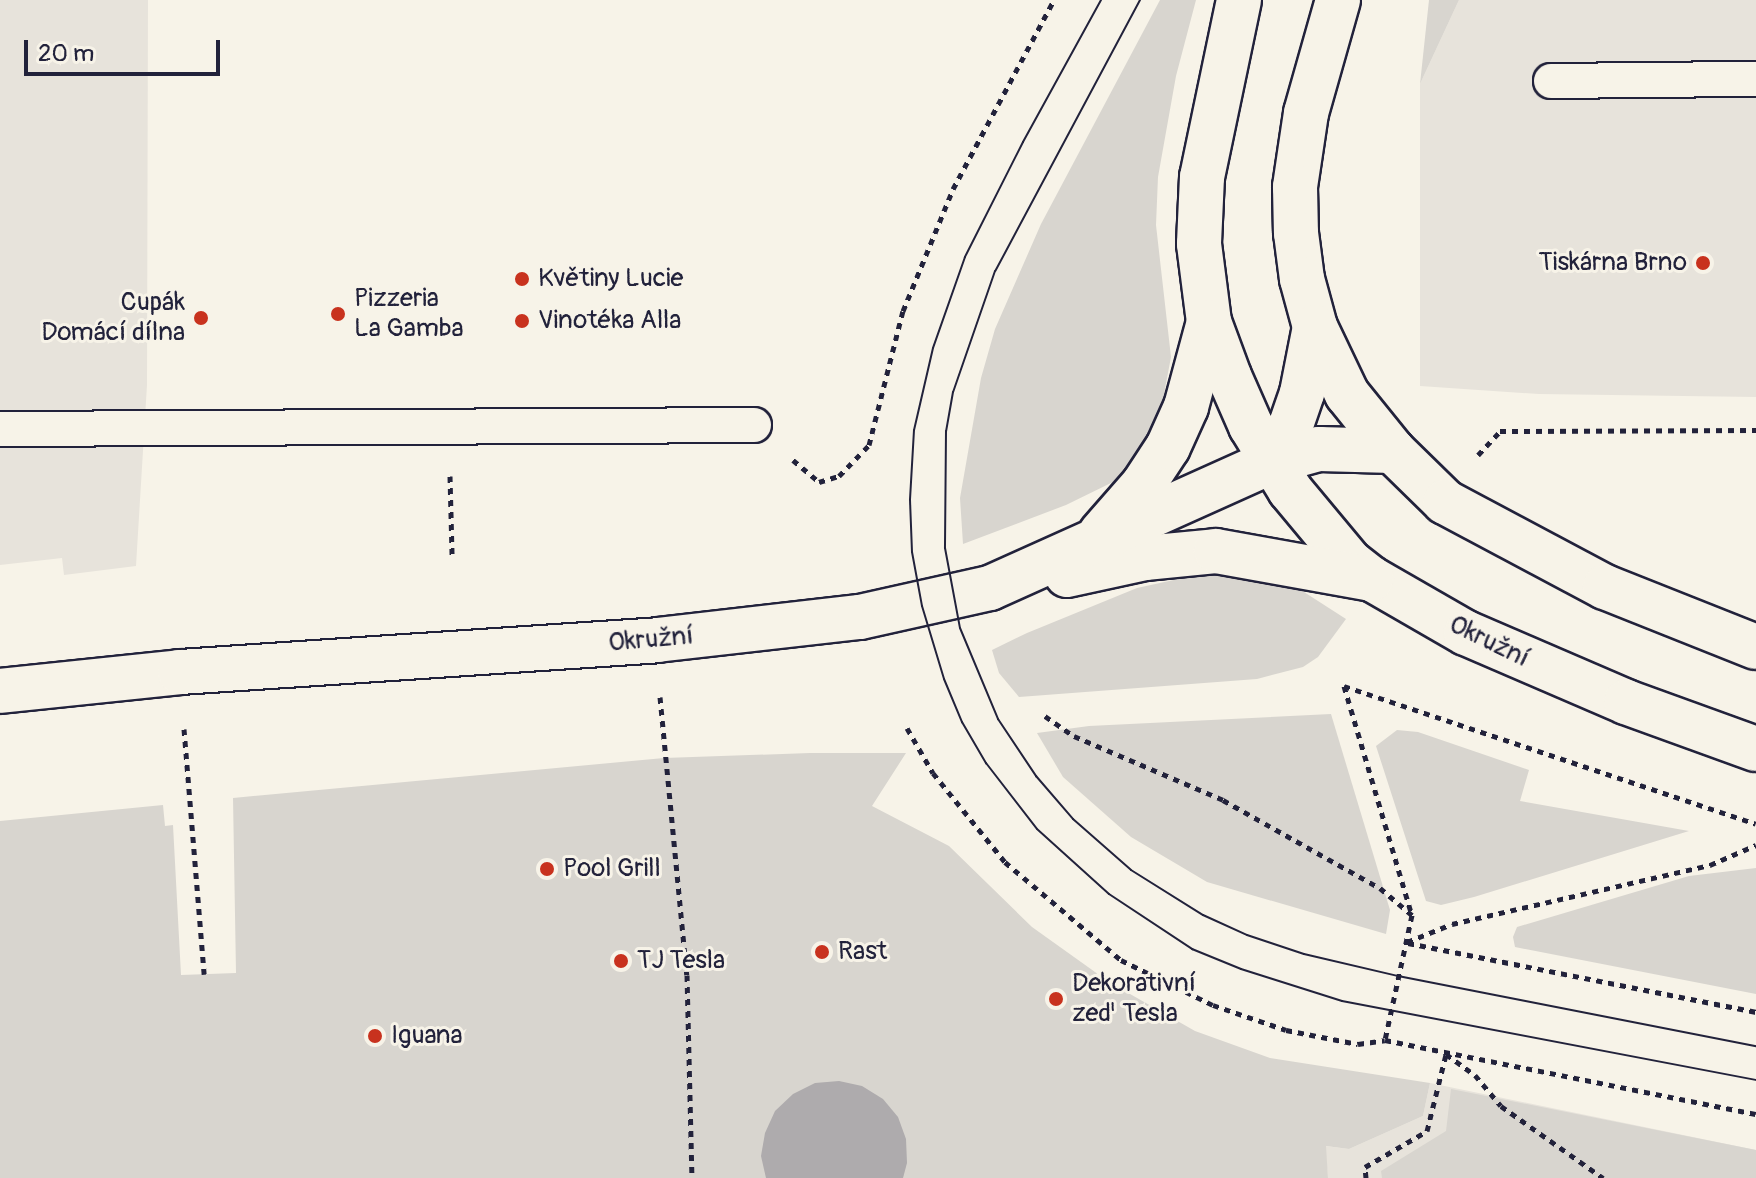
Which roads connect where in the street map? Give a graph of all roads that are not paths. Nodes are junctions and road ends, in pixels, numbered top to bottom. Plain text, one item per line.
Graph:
1 (1239, 0) edge
2 (1338, 0) edge
3 (1756, 79) edge
4 (1551, 81) dead end
5 (1209, 322) junction
6 (1315, 327) junction
7 (754, 425) dead end
8 (0, 429) edge
9 (1393, 451) junction
10 (1271, 462) junction
11 (1085, 547) junction
12 (1372, 579) junction
13 (990, 588) junction
14 (1756, 647) edge
15 (0, 691) edge
16 (1756, 749) edge

1 - 5 street
2 - 6 street
3 - 4 lane
5 - 10 street
5 - 11 street
6 - 9 street
6 - 10 street
7 - 8 lane
9 - 10 street, Okružní
9 - 14 street
10 - 11 street, Okružní
10 - 12 street, Okružní
11 - 13 street, Okružní
12 - 13 street
12 - 16 street, Okružní
13 - 15 street, Okružní

